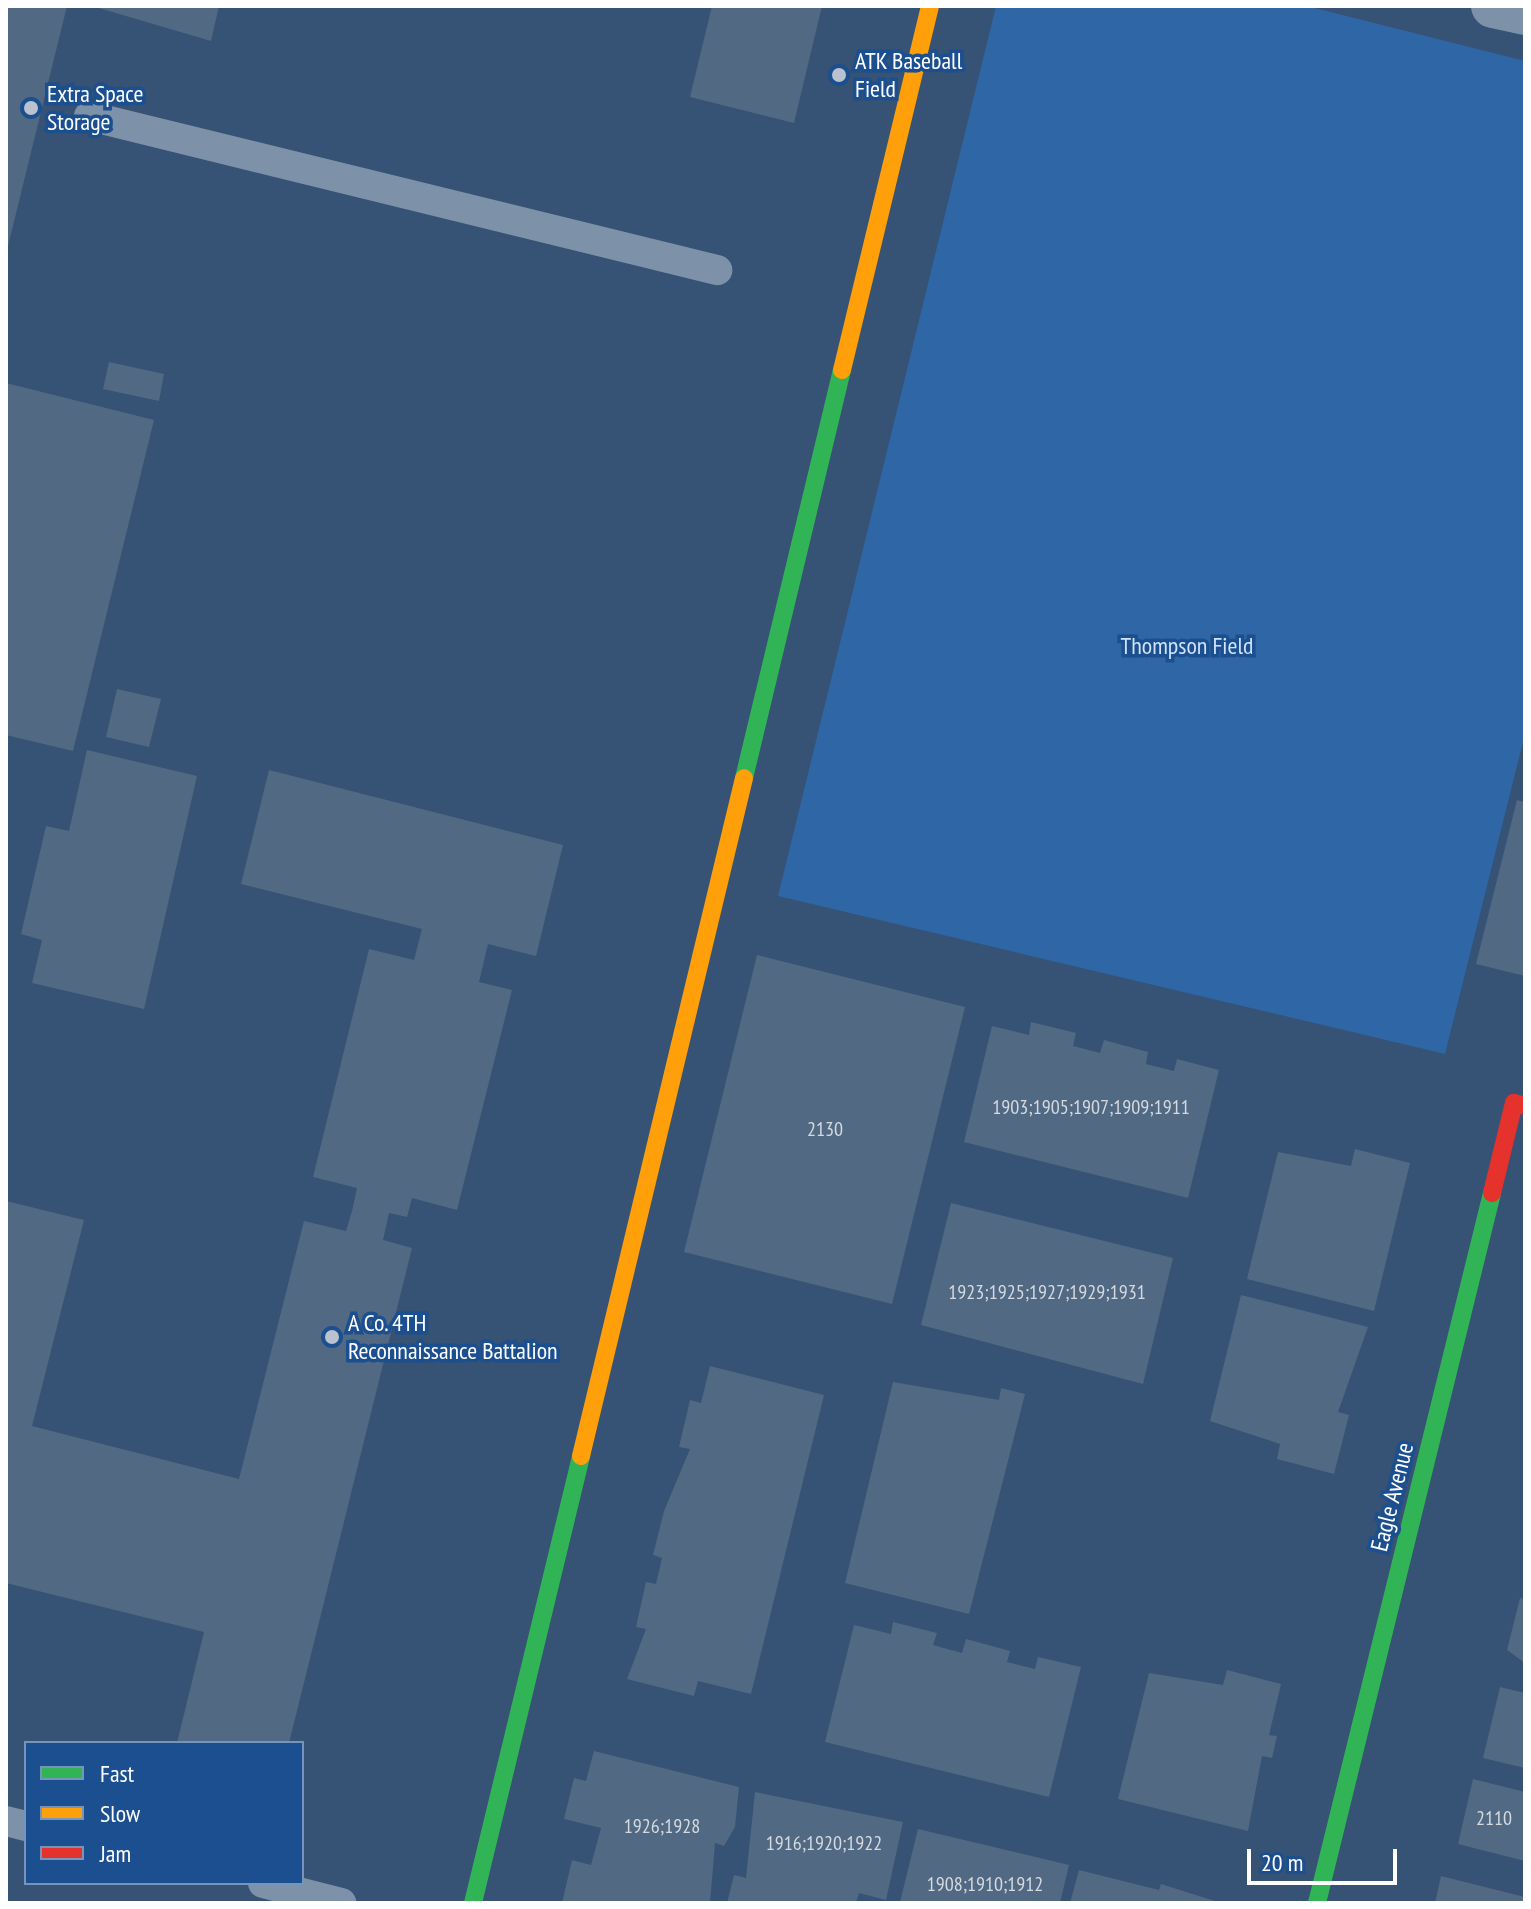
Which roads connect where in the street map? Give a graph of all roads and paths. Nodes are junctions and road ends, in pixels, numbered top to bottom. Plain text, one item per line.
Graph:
1 (930, 6) edge
2 (1493, 6) edge
3 (1525, 13) edge
4 (89, 116) dead end
5 (717, 270) dead end
6 (1519, 1105) edge
7 (271, 1885) edge
8 (341, 1903) edge
9 (473, 1903) edge
10 (1317, 1903) edge

1 - 9 street
2 - 3 street
4 - 5 lane
6 - 10 street, Eagle Avenue
7 - 8 lane

